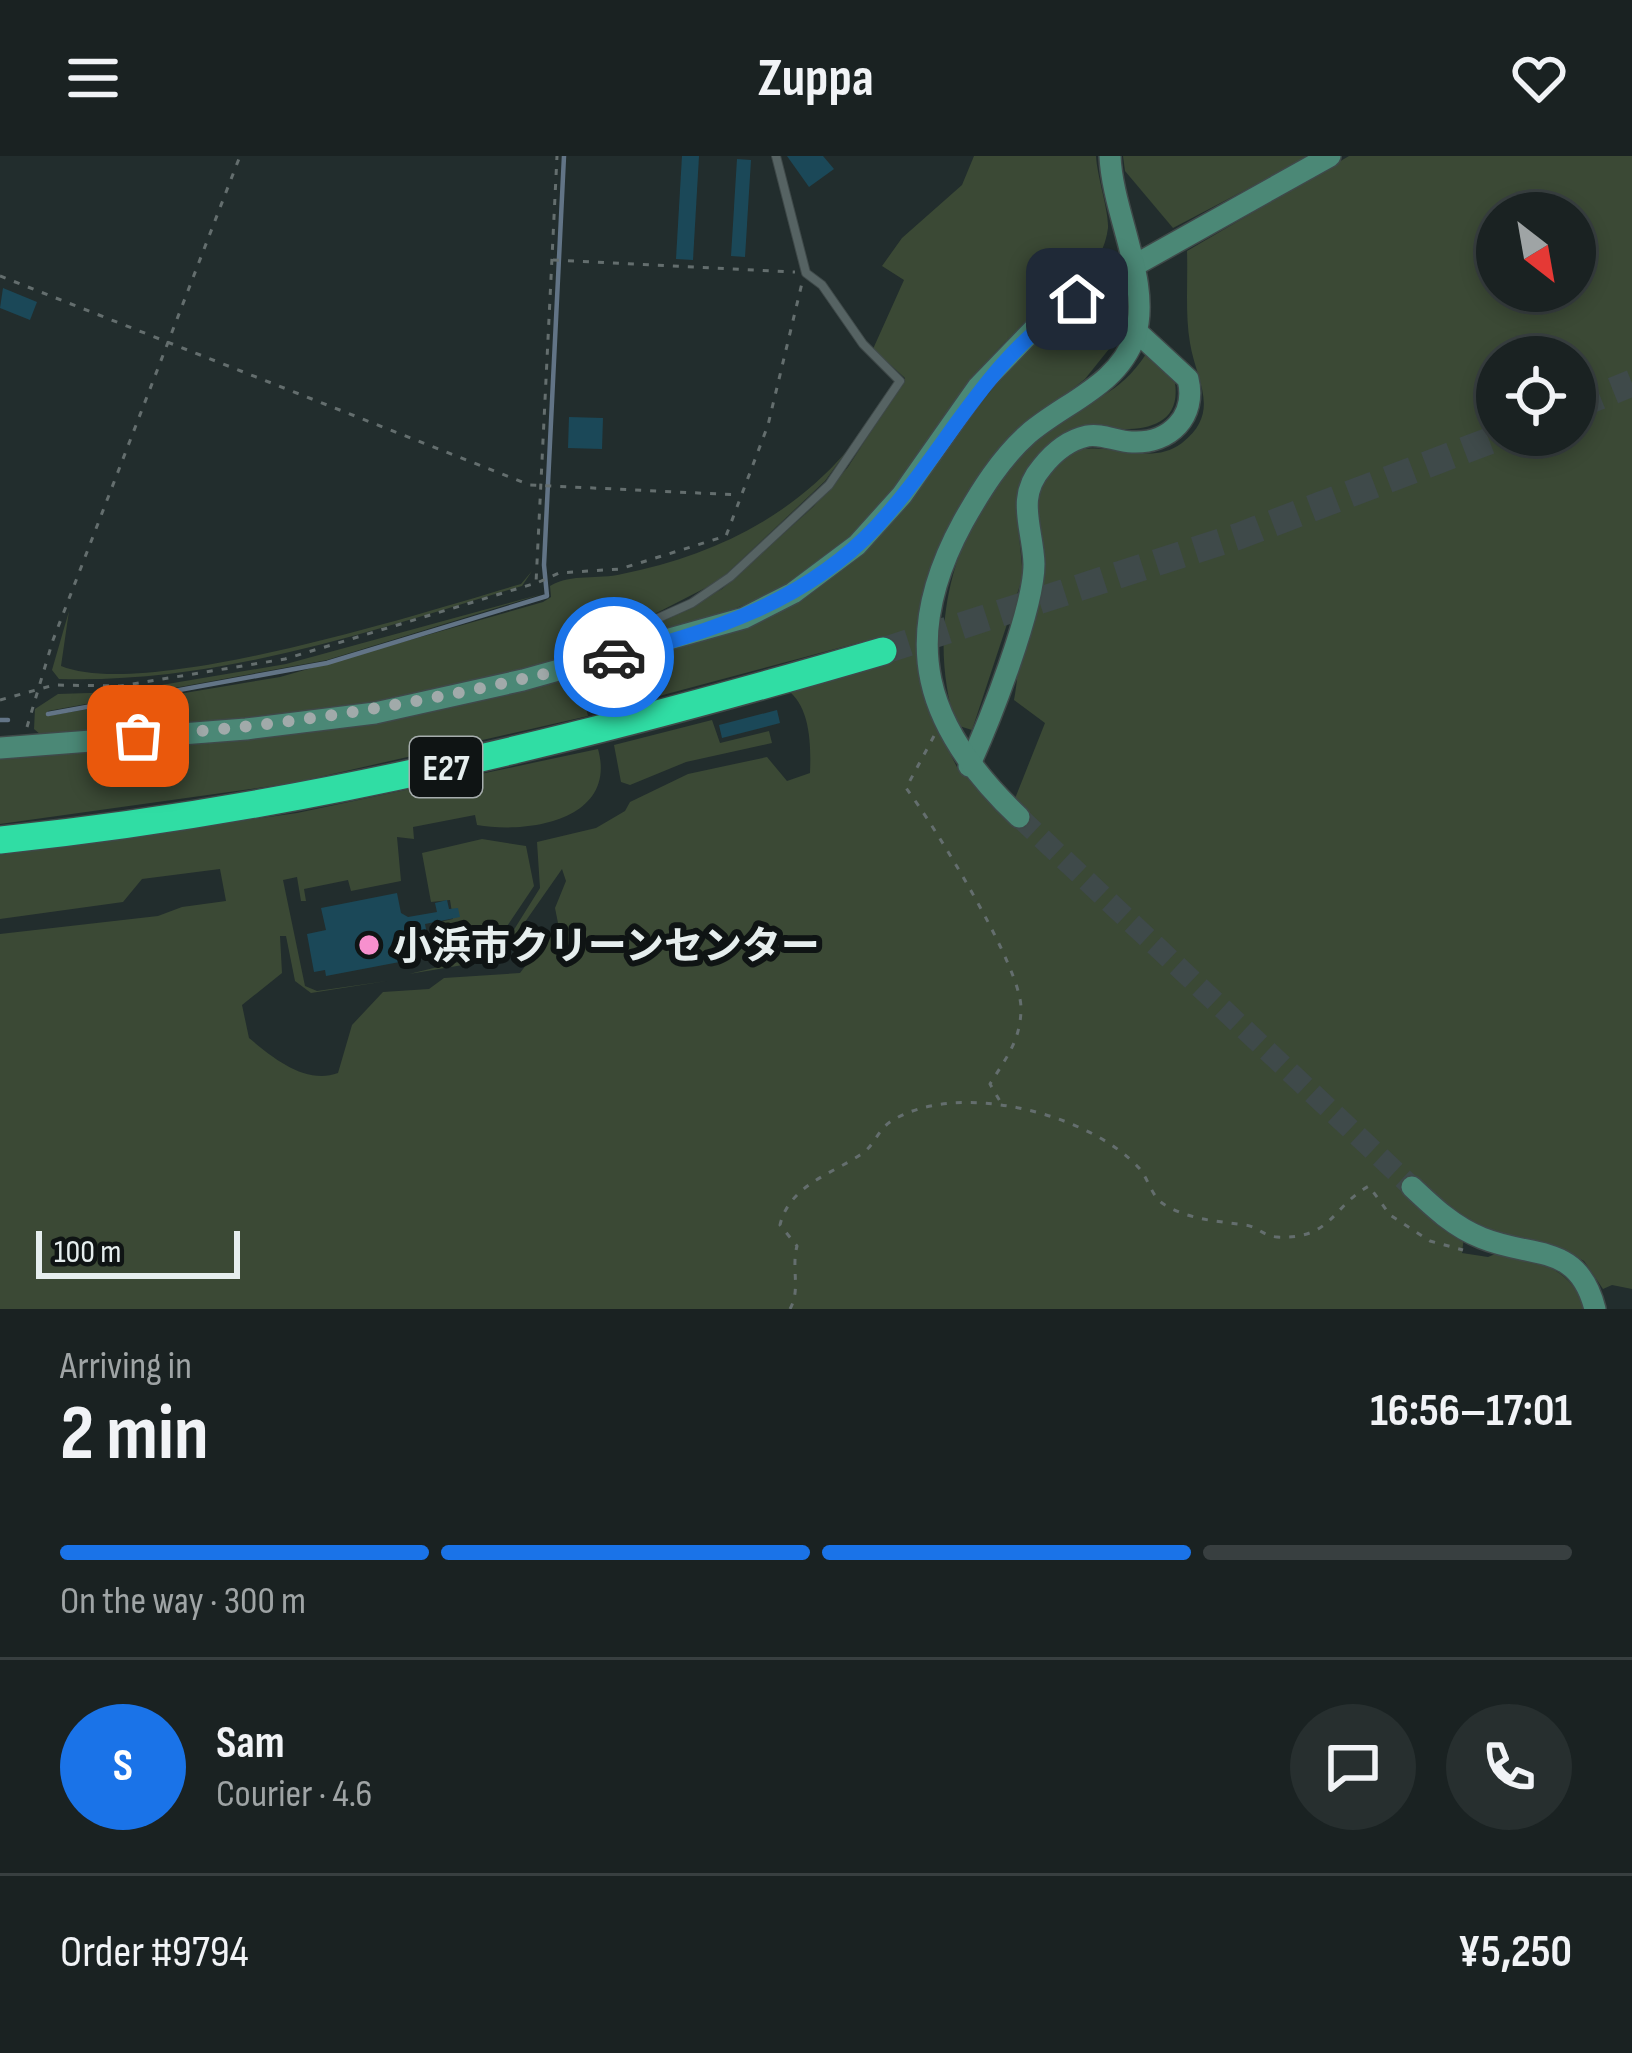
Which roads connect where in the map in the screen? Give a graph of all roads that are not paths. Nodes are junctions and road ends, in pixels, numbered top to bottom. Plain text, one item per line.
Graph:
1 (776, 156) edge
2 (1110, 156) edge
3 (1330, 156) edge
4 (1132, 267) junction
5 (1136, 332) junction
6 (883, 650) tunnel mouth
7 (584, 664) junction
8 (0, 748) edge
9 (969, 766) junction
10 (1018, 817) tunnel mouth
11 (0, 840) edge
12 (1412, 1187) tunnel mouth
13 (1595, 1309) edge

1 - 7 lane
2 - 4 street
3 - 4 street
4 - 5 street
4 - 7 street
5 - 9 street
5 - 9 street
6 - 11 highway, E27
7 - 8 street
9 - 10 street
12 - 13 street

